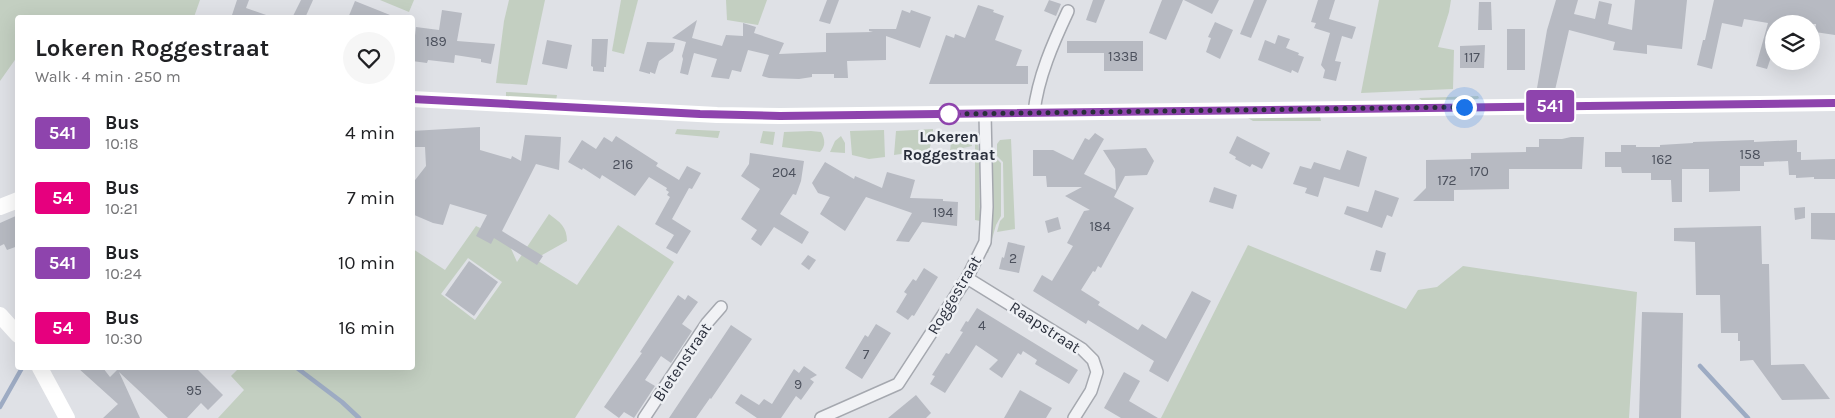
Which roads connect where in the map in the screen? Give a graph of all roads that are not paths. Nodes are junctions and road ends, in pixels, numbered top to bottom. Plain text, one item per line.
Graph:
1 (1068, 11) dead end
2 (415, 99) edge
3 (1835, 103) edge
4 (1034, 112) junction
5 (985, 113) junction
6 (15, 201) edge
7 (0, 207) edge
8 (967, 278) junction
9 (721, 307) dead end
10 (0, 316) edge
11 (15, 332) edge
12 (41, 370) edge
13 (67, 418) edge
14 (644, 418) edge
15 (821, 418) edge
16 (1074, 418) edge

1 - 4 street
2 - 5 main road
3 - 4 main road
4 - 5 main road
5 - 8 street, Roggestraat
6 - 7 main road
8 - 15 street, Roggestraat
8 - 16 street, Raapstraat
9 - 14 street, Bietenstraat
10 - 11 main road
12 - 13 main road

